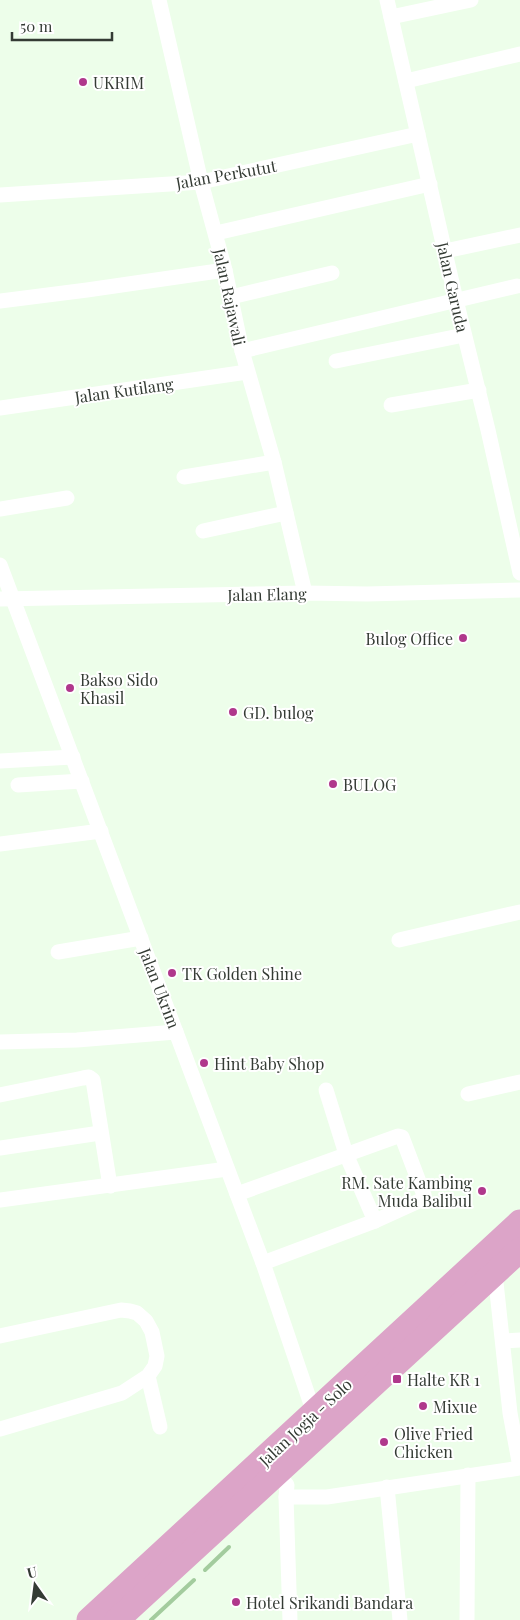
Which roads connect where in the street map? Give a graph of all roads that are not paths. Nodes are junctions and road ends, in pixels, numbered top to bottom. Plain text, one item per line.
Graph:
1 (159, 0) edge
2 (387, 0) edge
3 (471, 0) edge
4 (391, 17) junction
5 (520, 54) edge
6 (406, 81) junction
7 (418, 134) junction
8 (200, 182) junction
9 (430, 184) junction
10 (0, 195) edge
11 (216, 234) junction
12 (520, 235) edge
13 (445, 251) junction
14 (225, 270) junction
15 (332, 273) dead end
16 (517, 286) dead end
17 (231, 297) junction
18 (456, 300) junction
19 (0, 301) edge
20 (464, 335) junction
21 (242, 351) junction
22 (336, 361) dead end
23 (247, 372) junction
24 (479, 390) junction
25 (391, 405) dead end
26 (0, 408) edge
27 (274, 462) junction
28 (184, 477) dead end
29 (67, 498) dead end
30 (0, 509) edge
31 (286, 513) junction
32 (203, 531) dead end
33 (0, 565) edge
34 (520, 573) edge
35 (520, 590) edge
36 (305, 593) junction
37 (7, 599) edge
38 (73, 758) junction
39 (0, 761) edge
40 (82, 781) junction
41 (18, 785) dead end
42 (101, 831) junction
43 (0, 844) edge
44 (520, 912) edge
45 (141, 938) junction
46 (399, 940) dead end
47 (58, 952) dead end
48 (176, 1032) junction
49 (0, 1042) edge
50 (520, 1082) edge
51 (326, 1090) dead end
52 (468, 1094) dead end
53 (0, 1095) edge
54 (100, 1133) junction
55 (1, 1144) edge
56 (346, 1154) junction
57 (227, 1169) junction
58 (110, 1186) junction
59 (237, 1194) junction
60 (0, 1200) edge
61 (375, 1221) junction
62 (520, 1222) edge
63 (520, 1250) edge
64 (263, 1263) junction
65 (495, 1273) junction
66 (0, 1336) edge
67 (520, 1340) edge
68 (503, 1341) junction
69 (148, 1376) junction
70 (314, 1413) junction
71 (160, 1427) dead end
72 (0, 1429) edge
73 (520, 1467) edge
74 (277, 1473) junction
75 (468, 1475) junction
76 (387, 1487) junction
77 (286, 1497) junction
78 (179, 1550) junction
79 (89, 1620) edge
80 (117, 1620) edge
81 (290, 1620) edge
82 (400, 1620) edge
83 (467, 1620) edge

1 - 8 street, Jalan Rajawali
2 - 4 street, Jalan Garuda
3 - 4 street
4 - 6 street, Jalan Garuda
5 - 6 street
6 - 7 street, Jalan Garuda
7 - 8 street, Jalan Perkutut
7 - 9 street, Jalan Garuda
8 - 10 street, Jalan Perkutut
8 - 11 street, Jalan Rajawali
9 - 11 street
9 - 13 street, Jalan Garuda
11 - 14 street, Jalan Rajawali
12 - 13 street
13 - 18 street, Jalan Garuda
14 - 17 street, Jalan Rajawali
14 - 19 street
15 - 17 street
16 - 18 street
17 - 21 street, Jalan Rajawali
18 - 20 street, Jalan Garuda
18 - 21 street
20 - 22 street
20 - 24 street, Jalan Garuda
21 - 23 street, Jalan Rajawali
23 - 26 street, Jalan Kutilang
23 - 27 street, Jalan Rajawali
24 - 25 street
24 - 34 street, Jalan Garuda
27 - 28 street
27 - 31 street, Jalan Rajawali
29 - 30 street
31 - 32 street
31 - 36 street, Jalan Rajawali
33 - 37 street, Jalan Ukrim
35 - 36 street, Jalan Elang
36 - 37 street, Jalan Elang
37 - 38 street, Jalan Ukrim
38 - 39 street
38 - 40 street, Jalan Ukrim
40 - 41 street
40 - 42 street, Jalan Ukrim
42 - 43 street
42 - 45 street, Jalan Ukrim
44 - 46 street
45 - 47 street
45 - 48 street, Jalan Ukrim
48 - 49 street
48 - 57 street, Jalan Ukrim
50 - 52 street
51 - 56 street
53 - 54 street
54 - 55 street
54 - 58 street
56 - 59 street
56 - 61 street
56 - 61 street
57 - 58 street
57 - 59 street, Jalan Ukrim
58 - 60 street
59 - 64 street, Jalan Ukrim
61 - 64 street
62 - 70 highway, Jalan Jogja - Solo
63 - 65 highway, Jalan Jogja - Solo
64 - 70 street, Jalan Ukrim
65 - 68 street
65 - 74 highway, Jalan Jogja - Solo
66 - 69 street
67 - 68 street
68 - 73 street
69 - 71 street
69 - 72 street
70 - 78 highway, Jalan Jogja - Solo
73 - 75 street
74 - 77 street
74 - 78 highway, Jalan Jogja - Solo
75 - 76 street
75 - 83 street
76 - 77 street
76 - 82 street
77 - 81 street
78 - 79 highway, Jalan Jogja - Solo
78 - 80 highway, Jalan Jogja - Solo

